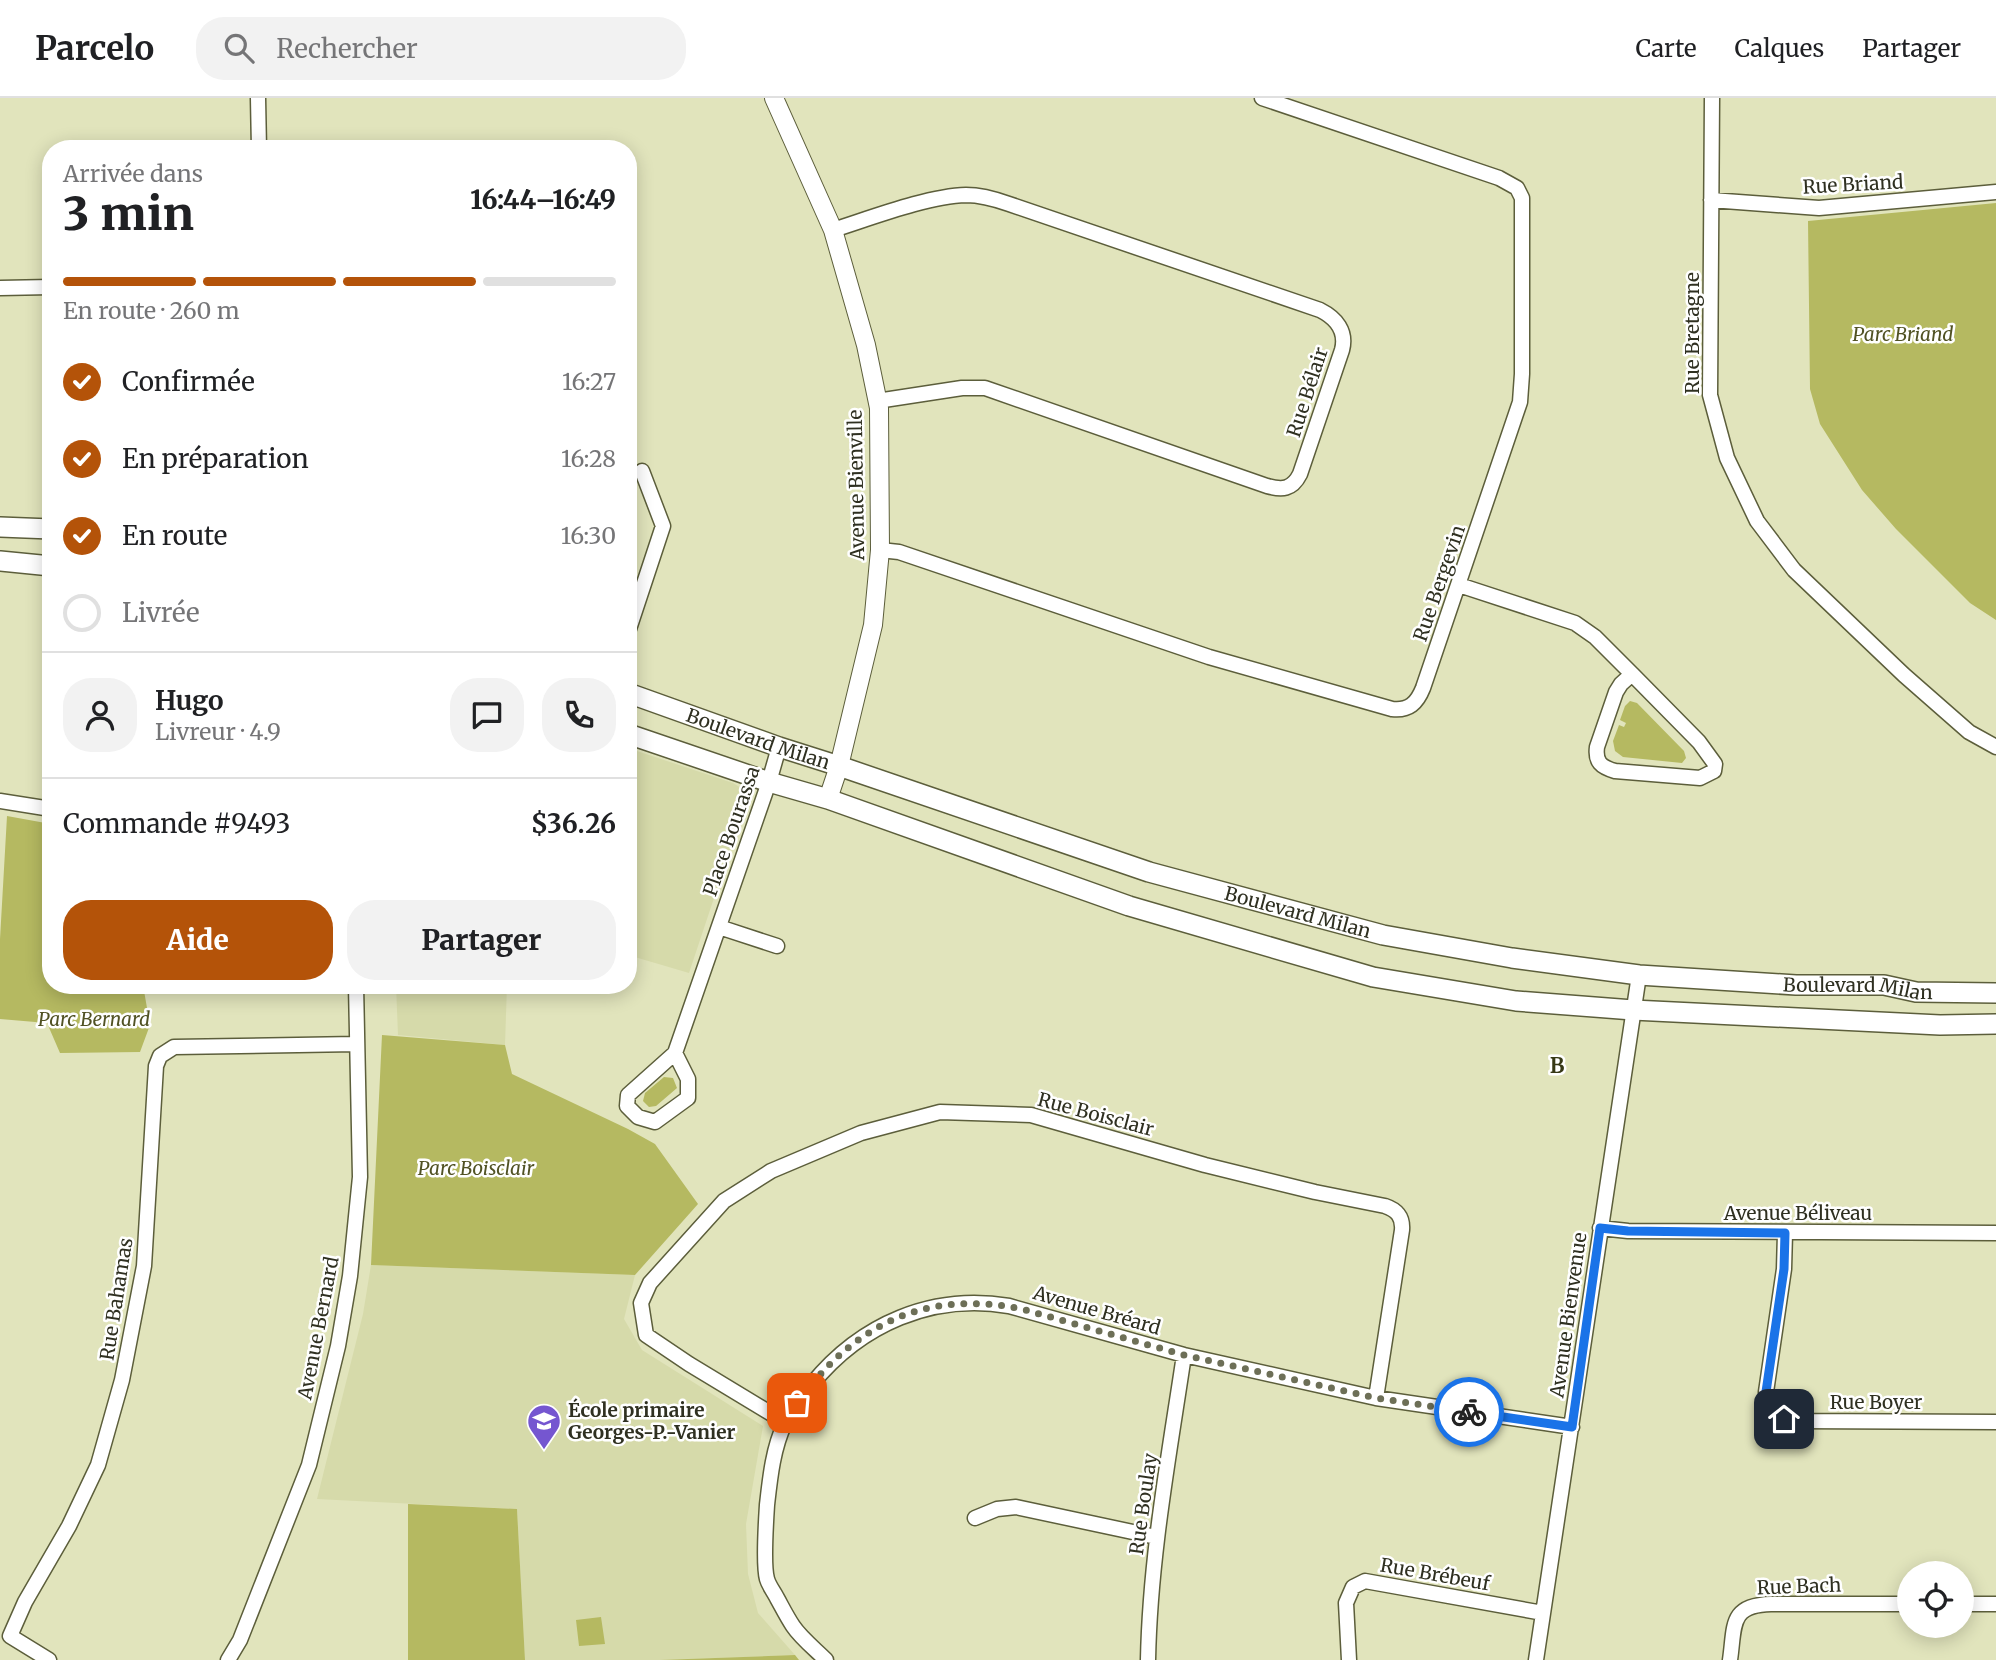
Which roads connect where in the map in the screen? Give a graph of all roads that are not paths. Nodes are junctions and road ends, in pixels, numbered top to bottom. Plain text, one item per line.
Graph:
1 (258, 98) edge
2 (774, 98) edge
3 (1262, 98) edge
4 (1712, 98) edge
5 (259, 140) edge
6 (1996, 192) edge
7 (1711, 200) junction
8 (833, 230) junction
9 (42, 287) edge
10 (0, 288) edge
11 (877, 401) junction
12 (642, 471) dead end
13 (0, 527) edge
14 (42, 529) edge
15 (880, 550) junction
16 (0, 561) edge
17 (42, 565) edge
18 (1459, 585) junction
19 (637, 605) edge
20 (1632, 674) junction
21 (637, 696) edge
22 (637, 737) edge
23 (779, 747) junction
24 (1996, 747) edge
25 (839, 766) junction
26 (769, 782) junction
27 (828, 799) junction
28 (0, 801) edge
29 (42, 808) edge
30 (719, 927) junction
31 (777, 946) dead end
32 (1639, 975) junction
33 (1996, 993) edge
34 (356, 994) edge
35 (1633, 1010) junction
36 (1996, 1024) edge
37 (356, 1044) junction
38 (675, 1053) junction
39 (1600, 1228) junction
40 (1785, 1233) junction
41 (1996, 1233) edge
42 (1184, 1355) junction
43 (1376, 1398) junction
44 (785, 1422) junction
45 (1996, 1422) edge
46 (1572, 1427) junction
47 (975, 1518) dead end
48 (1156, 1536) junction
49 (1897, 1604) edge
50 (1974, 1604) edge
51 (1996, 1604) edge
52 (1543, 1613) junction
53 (49, 1660) edge
54 (228, 1660) edge
55 (826, 1660) edge
56 (1148, 1660) edge
57 (1349, 1660) edge
58 (1536, 1660) edge
59 (1730, 1660) edge

1 - 5 street
2 - 8 street, Avenue Bienville
3 - 18 street, Rue Bergevin
4 - 7 street, Rue Bretagne
6 - 7 street, Rue Briand
7 - 24 street, Rue Bretagne
8 - 11 street, Avenue Bienville
8 - 11 street, Rue Bélair
9 - 10 street
11 - 15 street, Avenue Bienville
12 - 19 street
13 - 14 main road
15 - 18 street, Rue Bergevin
15 - 25 street, Avenue Bienville
16 - 17 main road
18 - 20 street
20 - 20 street
21 - 23 main road, Boulevard Milan
22 - 26 main road, Boulevard Milan
23 - 25 main road, Boulevard Milan
23 - 26 street, Place Bourassa
25 - 27 street, Avenue Bienville
25 - 32 main road, Boulevard Milan
26 - 27 main road, Boulevard Milan
26 - 30 street, Place Bourassa
27 - 35 main road, Boulevard Milan
28 - 29 street
30 - 31 street, Place Bourassa
30 - 38 street, Place Bourassa
32 - 33 main road, Boulevard Milan
32 - 35 street, Avenue Bienvenue
34 - 37 street, Avenue Bernard
35 - 36 main road, Boulevard Milan
35 - 39 street, Avenue Bienvenue
37 - 53 street, Rue Bahamas
37 - 54 street, Avenue Bernard
38 - 38 street, Place Bourassa
39 - 40 street, Avenue Béliveau
39 - 46 street, Avenue Bienvenue
40 - 41 street, Avenue Béliveau
40 - 45 street, Rue Boyer
42 - 43 street, Avenue Bréard
42 - 44 street, Avenue Bréard
42 - 48 street, Rue Boulay
43 - 44 street, Rue Boisclair
43 - 46 street, Avenue Bréard
44 - 55 street, Avenue Bréard
46 - 52 street, Avenue Bienvenue
47 - 48 street
48 - 56 street, Rue Boulay
49 - 59 street, Rue Bach
50 - 51 street
52 - 57 street, Rue Brébeuf
52 - 58 street, Avenue Bienvenue

